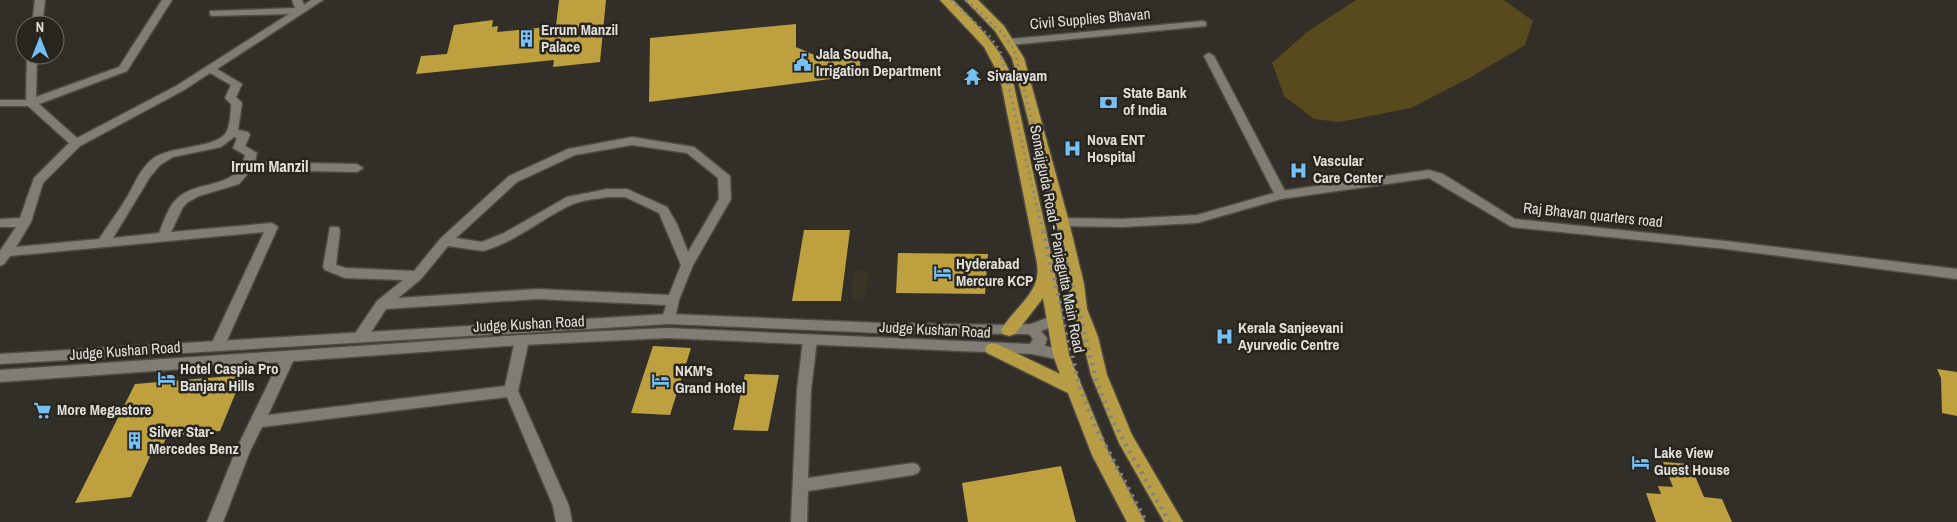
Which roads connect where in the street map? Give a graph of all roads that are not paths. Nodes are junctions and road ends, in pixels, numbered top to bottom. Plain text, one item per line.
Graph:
1 (40, 0) edge
2 (167, 0) edge
3 (318, 0) edge
4 (971, 0) edge
5 (948, 3) edge
6 (299, 5) edge
7 (214, 13) dead end
8 (38, 15) edge
9 (1202, 24) dead end
10 (1010, 42) junction
11 (1209, 56) dead end
12 (32, 65) edge
13 (210, 69) junction
14 (0, 103) edge
15 (31, 103) junction
16 (232, 134) junction
17 (76, 143) junction
18 (248, 166) junction
19 (357, 168) dead end
20 (1281, 195) junction
21 (25, 222) junction
22 (1062, 222) junction
23 (0, 224) edge
24 (334, 230) dead end
25 (163, 237) junction
26 (445, 241) junction
27 (103, 243) junction
28 (3, 257) edge
29 (687, 266) junction
30 (1957, 274) edge
31 (1047, 275) junction
32 (417, 276) junction
33 (674, 300) junction
34 (382, 304) junction
35 (669, 319) junction
36 (1055, 320) junction
37 (1032, 329) junction
38 (1009, 330) junction
39 (360, 336) junction
40 (522, 340) junction
41 (810, 340) junction
42 (217, 347) junction
43 (992, 349) junction
44 (1032, 350) junction
45 (1061, 355) junction
46 (288, 357) junction
47 (0, 359) edge
48 (0, 376) edge
49 (1074, 388) junction
50 (511, 391) junction
51 (258, 422) junction
52 (913, 469) dead end
53 (800, 486) junction
54 (215, 522) edge
55 (564, 522) edge
56 (799, 522) edge
57 (1136, 522) edge
58 (1174, 522) edge

1 - 8 street
2 - 15 street
3 - 6 street
4 - 5 highway
4 - 10 highway, Somajiguda Road - Panjagutta Main Road
5 - 31 highway, Somajiguda Road - Panjagutta Main Road
6 - 7 street
6 - 13 street
9 - 10 street, Civil Supplies Bhavan
10 - 22 highway, Somajiguda Road - Panjagutta Main Road
11 - 20 street
12 - 15 street
13 - 16 street
13 - 17 street
14 - 15 street
15 - 17 street
16 - 18 street
16 - 27 street
17 - 21 street
18 - 19 street
18 - 25 street
20 - 22 street, Raj Bhavan quarters road
20 - 30 street, Raj Bhavan quarters road
21 - 23 street
21 - 28 street
22 - 58 highway, Somajiguda Road - Panjagutta Main Road
24 - 32 street
25 - 27 street
25 - 42 street
26 - 29 street
26 - 29 street
26 - 32 street
27 - 28 street
29 - 33 street
31 - 36 highway, Somajiguda Road - Panjagutta Main Road
31 - 38 highway
32 - 34 street
33 - 34 street
33 - 35 street
34 - 39 street
35 - 38 street, Judge Kushan Road
35 - 39 street, Judge Kushan Road
36 - 37 street, Judge Kushan Road
36 - 45 highway, Somajiguda Road - Panjagutta Main Road
37 - 38 street, Judge Kushan Road
37 - 44 street
39 - 42 street, Judge Kushan Road
40 - 41 street, Judge Kushan Road
40 - 46 street, Judge Kushan Road
40 - 50 street
41 - 43 street, Judge Kushan Road
41 - 53 street
42 - 47 street, Judge Kushan Road
43 - 44 street, Judge Kushan Road
43 - 49 highway
44 - 45 street, Judge Kushan Road
45 - 49 highway, Somajiguda Road - Panjagutta Main Road
46 - 48 street, Judge Kushan Road
46 - 51 street
49 - 57 highway, Somajiguda Road - Panjagutta Main Road
50 - 51 street
50 - 55 street
51 - 54 street
52 - 53 street
53 - 56 street

